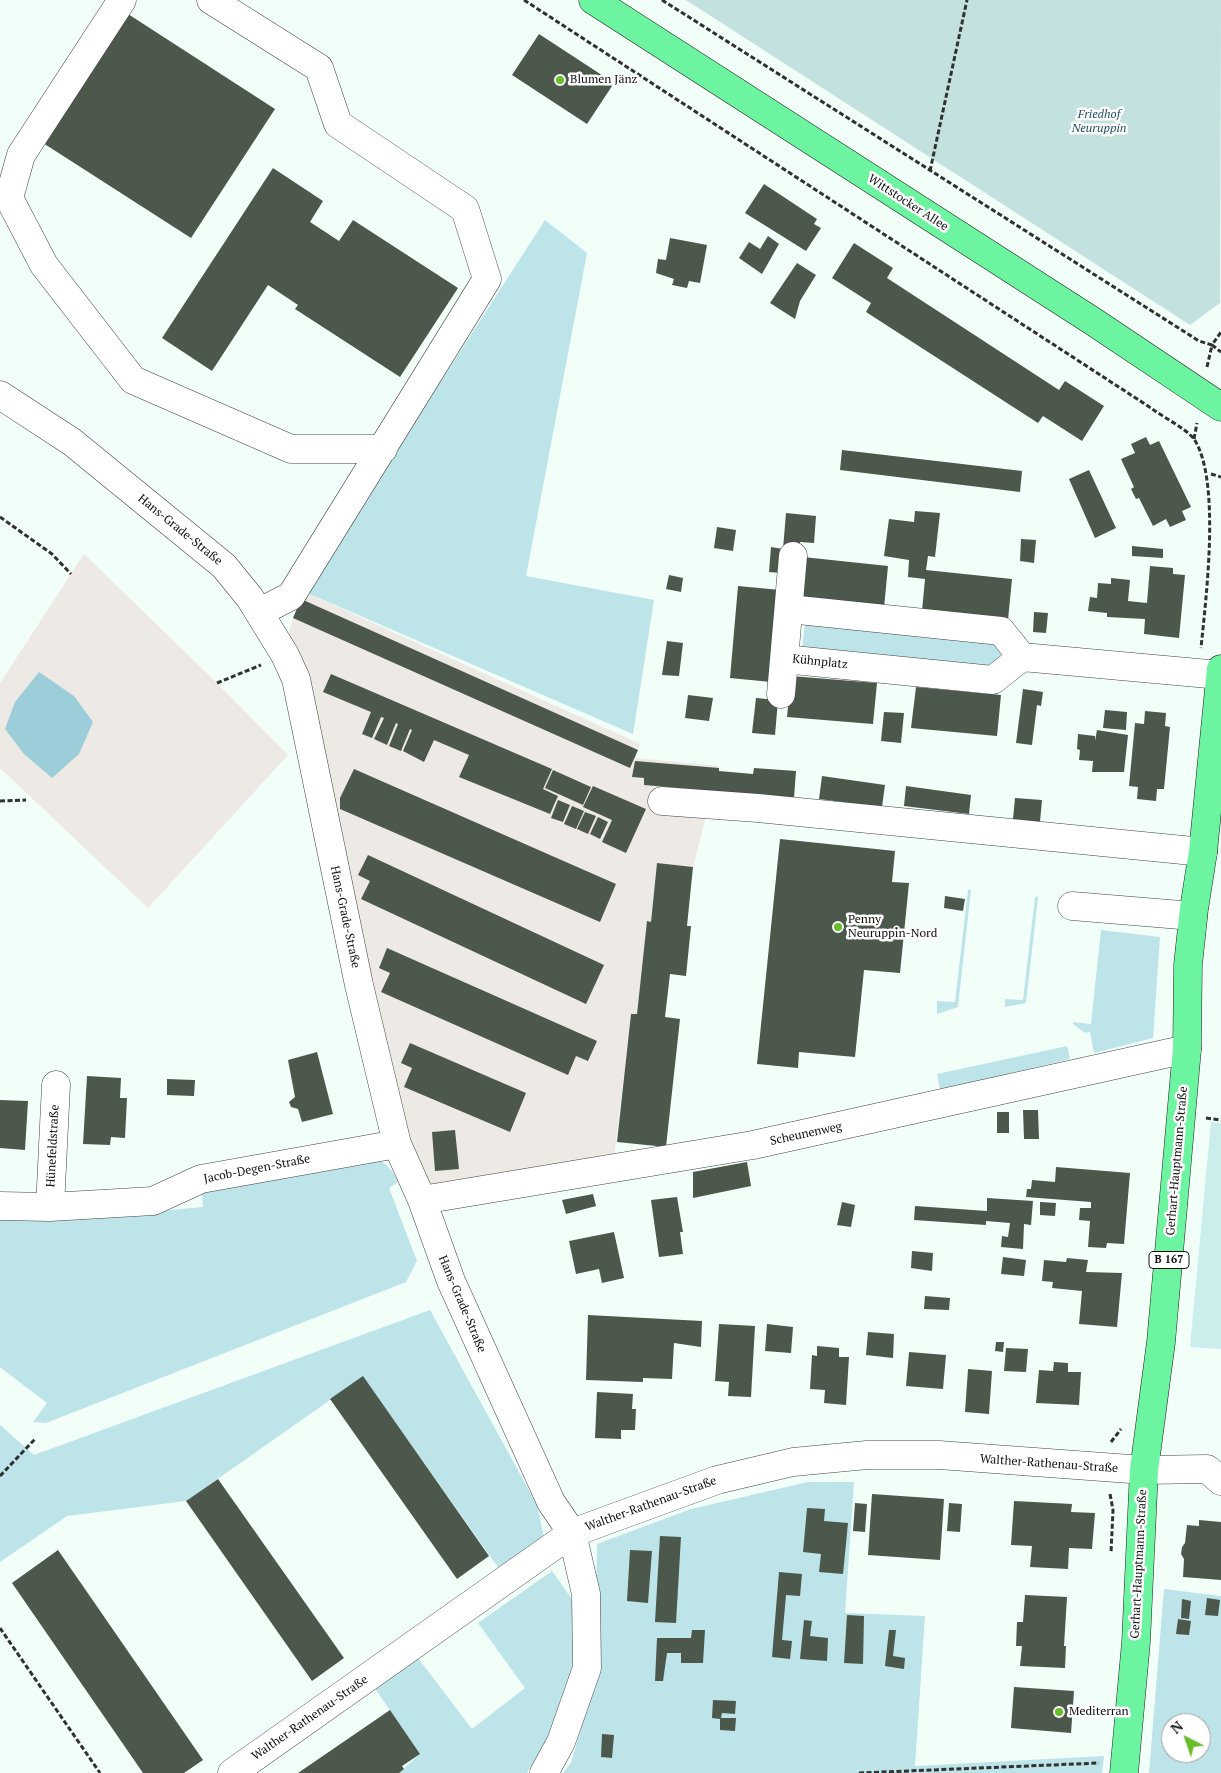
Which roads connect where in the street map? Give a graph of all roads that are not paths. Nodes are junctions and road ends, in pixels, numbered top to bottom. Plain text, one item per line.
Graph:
1 (122, 0) edge
2 (212, 0) edge
3 (593, 0) edge
4 (0, 395) edge
5 (1221, 407) edge
6 (383, 449) junction
7 (793, 556) dead end
8 (789, 609) junction
9 (260, 612) junction
10 (1022, 656) junction
11 (784, 658) junction
12 (1221, 669) edge
13 (1220, 675) edge
14 (782, 694) dead end
15 (662, 802) dead end
16 (1203, 852) junction
17 (1072, 906) dead end
18 (1193, 916) junction
19 (1187, 1049) junction
20 (56, 1085) dead end
21 (397, 1144) junction
22 (422, 1200) junction
23 (0, 1206) edge
24 (50, 1207) junction
25 (1144, 1470) junction
26 (1221, 1481) edge
27 (572, 1533) junction
28 (1125, 1767) edge
29 (232, 1773) edge
30 (544, 1773) edge

1 - 6 street
2 - 6 street
3 - 5 main road, Wittstocker Allee
4 - 9 street, Hans-Grade-Straße
6 - 9 street
7 - 8 street, Kühnplatz
8 - 10 street
8 - 11 street, Kühnplatz
9 - 21 street, Hans-Grade-Straße
10 - 11 street, Kühnplatz
10 - 13 street
11 - 14 street
12 - 13 main road, Gerhart-Hauptmann-Straße / B 167
13 - 16 main road, Gerhart-Hauptmann-Straße / B 167
15 - 16 street
16 - 18 main road, Gerhart-Hauptmann-Straße / B 167
17 - 18 street
18 - 19 main road, Gerhart-Hauptmann-Straße / B 167
19 - 22 street, Scheunenweg
19 - 25 main road, Gerhart-Hauptmann-Straße / B 167
20 - 24 street, Hünefeldstraße
21 - 22 street, Hans-Grade-Straße
21 - 24 street, Jacob-Degen-Straße
22 - 27 street, Hans-Grade-Straße
23 - 24 street, Jacob-Degen-Straße
25 - 26 street, Walther-Rathenau-Straße
25 - 27 street, Walther-Rathenau-Straße
25 - 28 main road, Gerhart-Hauptmann-Straße / B 167
27 - 29 street, Walther-Rathenau-Straße
27 - 30 street

